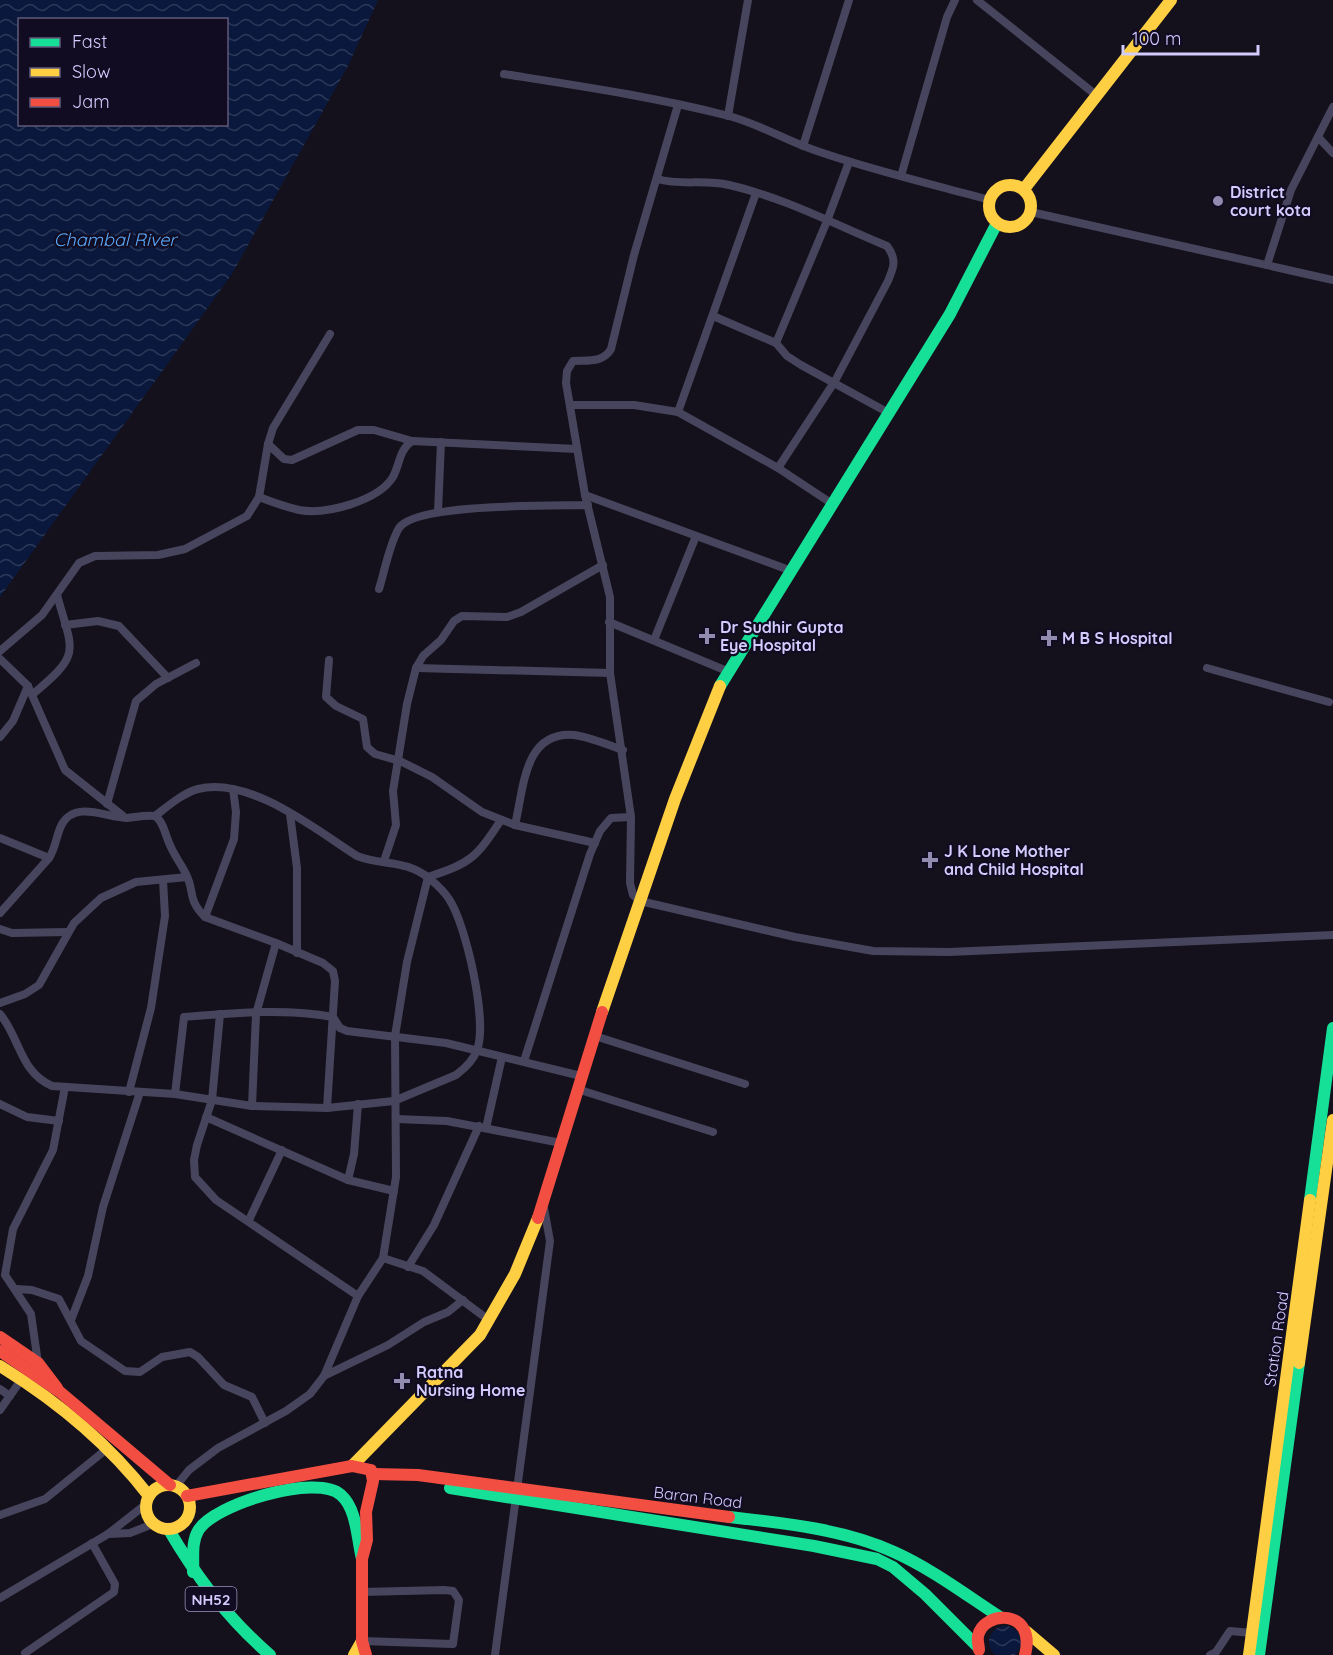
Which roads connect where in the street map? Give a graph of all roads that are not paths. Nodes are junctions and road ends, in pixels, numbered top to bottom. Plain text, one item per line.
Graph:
1 (748, 0) edge
2 (849, 0) edge
3 (955, 0) edge
4 (977, 0) edge
5 (1171, 0) edge
6 (504, 74) dead end
7 (1096, 95) junction
8 (678, 105) junction
9 (1333, 106) edge
10 (728, 116) junction
11 (1318, 137) junction
12 (803, 146) junction
13 (1333, 153) edge
14 (849, 162) junction
15 (901, 176) junction
16 (657, 179) junction
17 (1024, 189) junction
18 (756, 193) junction
19 (990, 200) junction
20 (1031, 212) junction
21 (827, 221) junction
22 (997, 223) junction
23 (1267, 265) junction
24 (1333, 280) edge
25 (713, 316) junction
26 (330, 334) dead end
27 (776, 343) junction
28 (835, 381) junction
29 (570, 405) junction
30 (678, 412) junction
31 (887, 412) junction
32 (412, 441) junction
33 (441, 442) junction
34 (268, 444) junction
35 (577, 449) junction
36 (778, 468) junction
37 (585, 495) junction
38 (259, 497) junction
39 (831, 503) junction
40 (588, 505) junction
41 (438, 512) junction
42 (696, 536) junction
43 (603, 565) junction
44 (789, 570) junction
45 (379, 589) dead end
46 (57, 595) junction
47 (609, 622) junction
48 (65, 625) junction
49 (654, 640) junction
50 (0, 651) edge
51 (0, 659) edge
52 (329, 660) dead end
53 (196, 663) dead end
54 (416, 668) junction
55 (1208, 668) dead end
56 (727, 671) junction
57 (610, 673) junction
58 (168, 678) junction
59 (30, 690) junction
60 (1329, 702) dead end
61 (0, 737) edge
62 (623, 750) junction
63 (400, 761) junction
64 (233, 789) junction
65 (107, 804) junction
66 (290, 814) junction
67 (155, 816) junction
68 (631, 817) junction
69 (126, 818) junction
70 (501, 820) junction
71 (515, 825) junction
72 (0, 838) edge
73 (595, 843) junction
74 (49, 858) junction
75 (384, 861) junction
76 (188, 877) junction
77 (428, 877) junction
78 (163, 879) junction
79 (640, 901) junction
80 (0, 913) edge
81 (205, 917) junction
82 (0, 929) edge
83 (68, 932) junction
84 (1333, 935) edge
85 (276, 944) junction
86 (297, 953) junction
87 (0, 1003) edge
88 (0, 1014) edge
89 (220, 1014) junction
90 (256, 1014) junction
91 (333, 1017) junction
92 (1333, 1028) edge
93 (395, 1036) junction
94 (595, 1036) junction
95 (477, 1051) junction
96 (502, 1057) junction
97 (524, 1061) junction
98 (581, 1076) junction
99 (745, 1084) dead end
100 (65, 1087) junction
101 (577, 1089) junction
102 (129, 1092) junction
103 (140, 1092) junction
104 (175, 1094) junction
105 (212, 1100) junction
106 (394, 1101) junction
107 (0, 1104) edge
108 (358, 1104) junction
109 (252, 1106) junction
110 (327, 1108) junction
111 (206, 1117) junction
112 (396, 1119) junction
113 (1333, 1120) edge
114 (60, 1121) junction
115 (483, 1127) junction
116 (713, 1132) dead end
117 (561, 1143) junction
118 (282, 1150) junction
119 (348, 1180) junction
120 (394, 1191) junction
121 (543, 1208) junction
122 (249, 1220) junction
123 (383, 1258) junction
124 (408, 1267) junction
125 (16, 1289) junction
126 (358, 1296) junction
127 (463, 1300) junction
128 (71, 1320) junction
129 (490, 1321) junction
130 (0, 1337) edge
131 (0, 1351) edge
132 (38, 1363) junction
133 (0, 1366) edge
134 (324, 1376) junction
135 (21, 1380) junction
136 (0, 1389) edge
137 (60, 1392) junction
138 (10, 1396) junction
139 (0, 1410) edge
140 (265, 1423) junction
141 (377, 1442) junction
142 (108, 1448) junction
143 (352, 1466) junction
144 (372, 1475) junction
145 (173, 1486) junction
146 (516, 1493) junction
147 (187, 1496) junction
148 (147, 1500) junction
149 (0, 1515) edge
150 (153, 1524) junction
151 (169, 1530) junction
152 (108, 1534) junction
153 (92, 1543) junction
154 (362, 1559) junction
155 (909, 1560) junction
156 (193, 1572) junction
157 (900, 1573) junction
158 (362, 1592) junction
159 (0, 1598) edge
160 (1000, 1617) junction
161 (1027, 1632) junction
162 (1252, 1633) junction
163 (362, 1641) junction
164 (980, 1651) edge
165 (25, 1653) dead end
166 (1054, 1654) edge
167 (270, 1655) edge
168 (354, 1655) edge
169 (366, 1655) edge
170 (495, 1655) edge
171 (1025, 1655) edge
172 (1210, 1655) edge
173 (1249, 1655) edge
174 (1259, 1655) edge

1 - 10 street
2 - 12 street
3 - 15 street
4 - 7 street
5 - 7 street
6 - 8 street
7 - 17 street
8 - 10 street
8 - 16 street
9 - 11 street
10 - 12 street
11 - 13 street
11 - 23 street
12 - 14 street
14 - 15 street
14 - 21 street
15 - 19 street
16 - 18 street
16 - 29 street
17 - 19 street
17 - 20 street
18 - 21 street
18 - 25 street
19 - 22 street
20 - 22 street
20 - 23 street
21 - 27 street
21 - 28 street
22 - 31 street
23 - 24 street
25 - 27 street
25 - 30 street
26 - 34 street
27 - 28 street
28 - 31 street
28 - 36 street
29 - 30 street
29 - 35 street
30 - 36 street
31 - 39 street
32 - 33 street
32 - 34 street
32 - 38 street
33 - 35 street
33 - 41 street
34 - 38 street
35 - 37 street
36 - 39 street
37 - 40 street
37 - 42 street
38 - 46 street
39 - 44 street
40 - 41 street
40 - 43 street
41 - 45 street
42 - 44 street
42 - 49 street
43 - 47 street
43 - 54 street
44 - 56 street
46 - 48 street
46 - 50 street
47 - 49 street
47 - 57 street
48 - 58 street
48 - 59 street
49 - 56 street
51 - 59 street
52 - 63 street
53 - 58 street
54 - 57 street
54 - 63 street
55 - 60 street
56 - 79 street
57 - 62 street
58 - 65 street
59 - 61 street
59 - 65 street
62 - 68 street
62 - 71 street
63 - 70 street
63 - 75 street
64 - 66 street
64 - 67 street
64 - 81 street
65 - 69 street
66 - 75 street
66 - 86 street
67 - 69 street
67 - 76 street
68 - 73 street
68 - 79 street
69 - 74 street
70 - 71 street
70 - 77 street
71 - 73 street
72 - 74 street
73 - 97 street
74 - 80 street
75 - 77 street
76 - 78 street
76 - 81 street
77 - 93 street
77 - 95 street
78 - 83 street
78 - 102 street
79 - 84 street
79 - 94 street
81 - 85 street
82 - 83 street
83 - 87 street
85 - 86 street
85 - 90 street
86 - 91 street
88 - 100 street
89 - 90 street
89 - 104 street
89 - 105 street
90 - 91 street
90 - 109 street
91 - 93 street
91 - 110 street
92 - 162 street, Station Road
93 - 95 street
93 - 106 street
94 - 98 street
94 - 99 street
95 - 96 street
95 - 106 street
96 - 97 street
96 - 115 street
97 - 98 street
98 - 101 street
100 - 102 street
100 - 114 street
101 - 116 street
101 - 117 street
102 - 103 street
103 - 104 street
103 - 128 street
104 - 105 street
105 - 109 street
105 - 111 street
106 - 108 street
106 - 112 street
107 - 114 street
108 - 110 street
108 - 119 street
109 - 110 street
111 - 118 street
111 - 122 street
112 - 115 street
112 - 120 street
113 - 174 street, Station Road
114 - 125 street
115 - 117 street
115 - 124 street
117 - 121 street
118 - 119 street
118 - 122 street
119 - 120 street
120 - 123 street
121 - 129 street
121 - 146 street
122 - 126 street
123 - 124 street
123 - 126 street
124 - 127 street
125 - 128 street
125 - 132 street
126 - 134 street
127 - 129 street
127 - 134 street
128 - 140 street
129 - 141 street
130 - 132 street
131 - 137 street
132 - 137 street
133 - 135 street
134 - 140 street
135 - 138 street
135 - 142 street
136 - 138 street
137 - 145 street
138 - 139 street
140 - 145 street
141 - 143 street
141 - 144 street
142 - 148 street
142 - 149 street
143 - 144 street, Baran Road
143 - 147 street, Baran Road
144 - 146 street, Baran Road
144 - 154 street
145 - 147 street
145 - 148 street
146 - 155 street, Baran Road
146 - 157 street, Baran Road
146 - 170 street
147 - 151 street
148 - 150 street
148 - 152 street
150 - 151 street
150 - 152 street
151 - 156 street, NH52
152 - 153 street
153 - 159 street
153 - 165 street
154 - 156 street
154 - 158 street
155 - 157 street
155 - 160 street, Baran Road
156 - 167 street, NH52
157 - 164 street, Baran Road
158 - 163 street
158 - 163 street
160 - 161 street, Baran Road
160 - 164 street
161 - 166 street
161 - 171 street
162 - 172 street
162 - 173 street, Station Road
163 - 168 street
163 - 169 street

